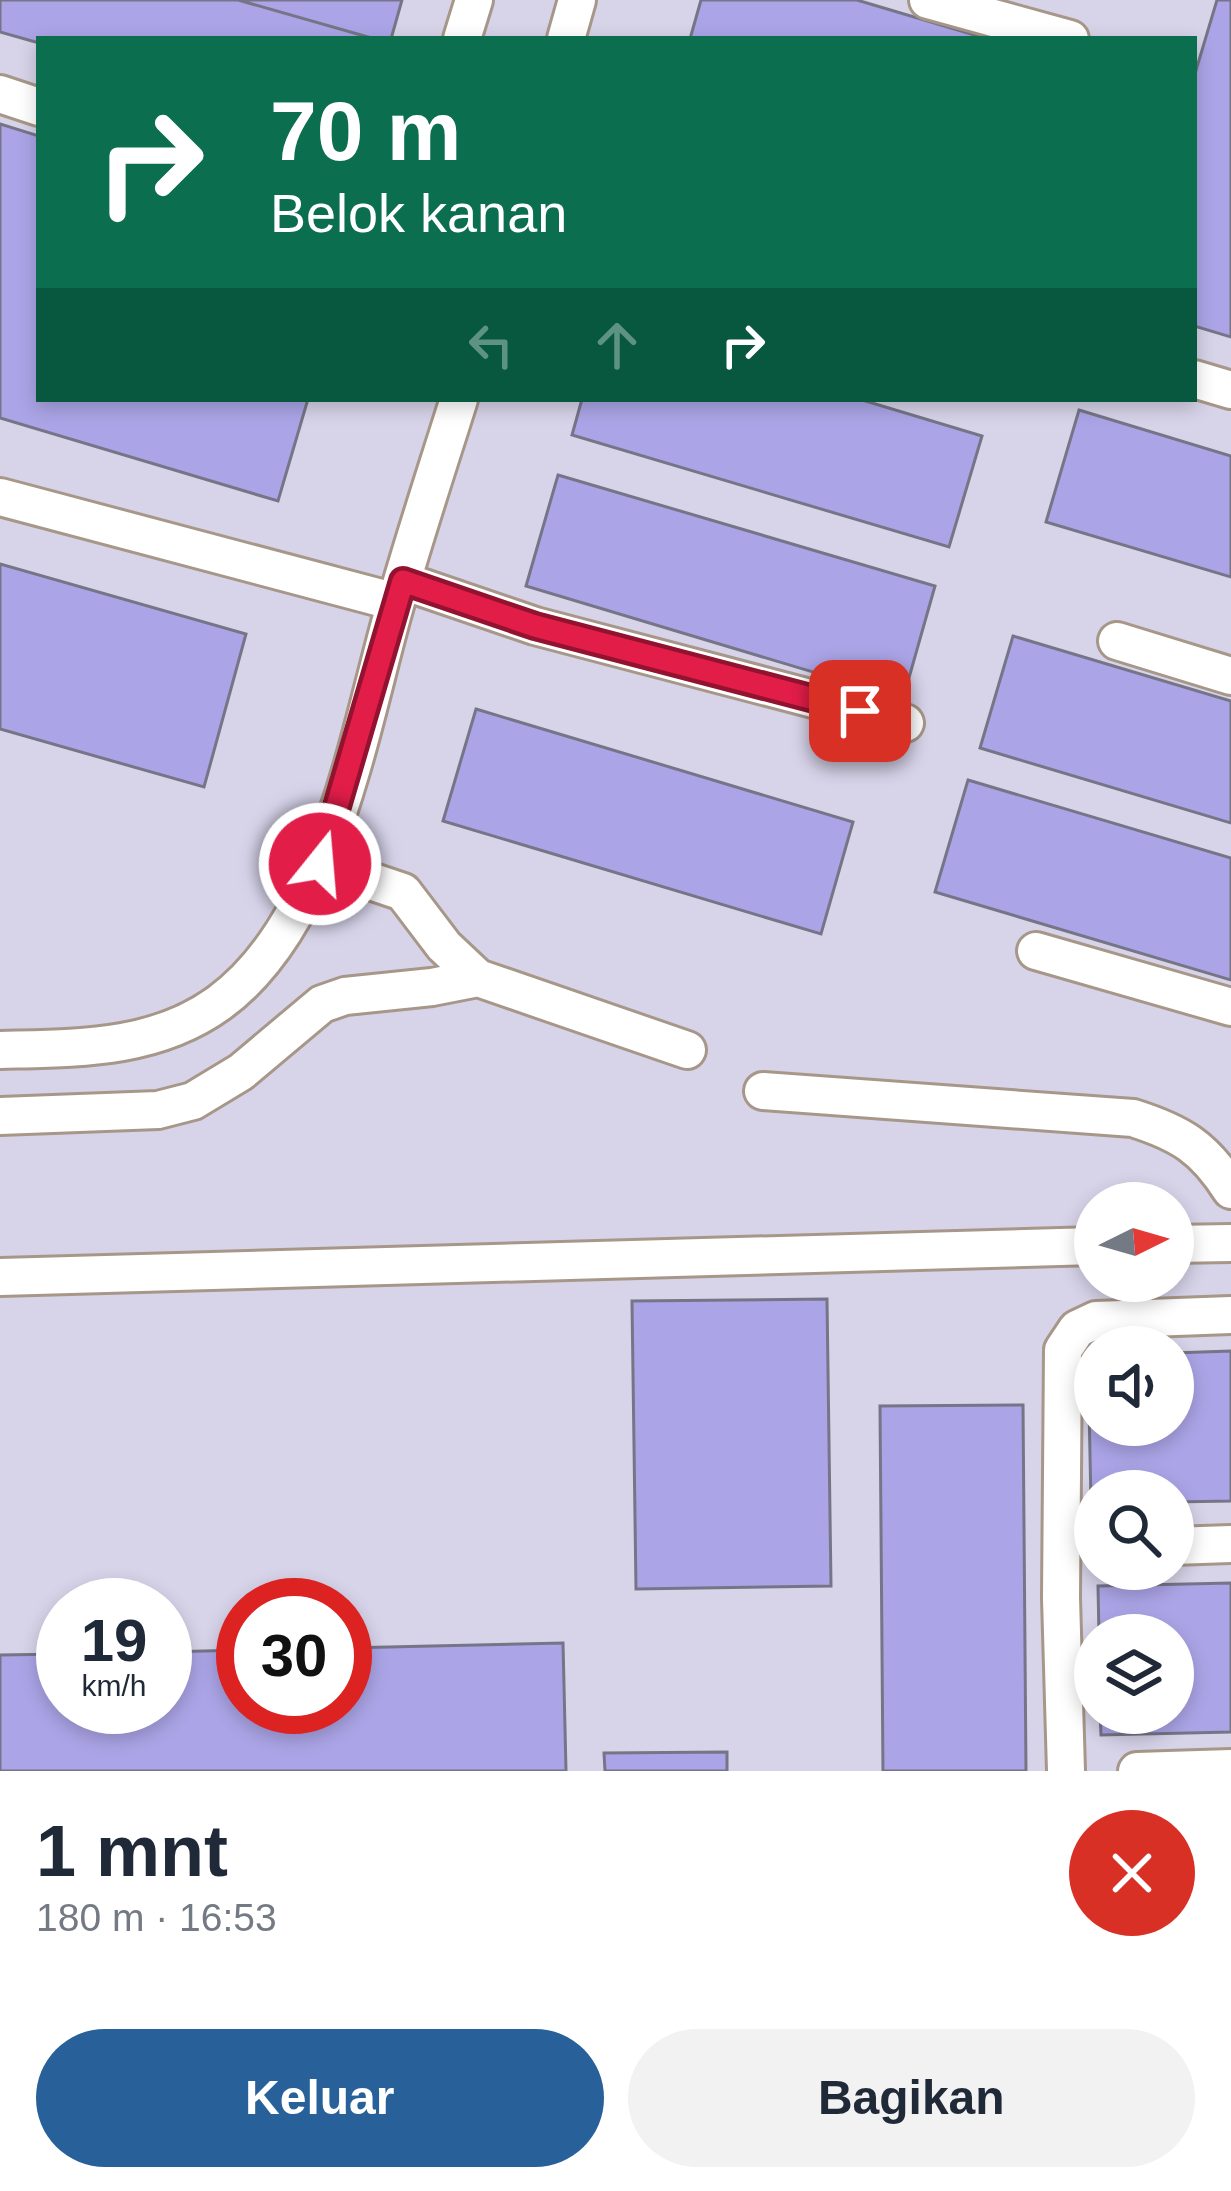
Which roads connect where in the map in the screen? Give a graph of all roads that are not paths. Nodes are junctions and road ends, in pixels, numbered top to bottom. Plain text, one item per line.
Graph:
1 (474, 0) edge
2 (577, 0) edge
3 (928, 0) edge
4 (464, 36) edge
5 (567, 36) edge
6 (1059, 36) edge
7 (0, 94) edge
8 (36, 106) edge
9 (1197, 380) edge
10 (1231, 390) edge
11 (458, 402) edge
12 (0, 496) edge
13 (399, 591) junction
14 (1117, 641) dead end
15 (1231, 676) edge
16 (905, 723) dead end
17 (320, 864) junction
18 (1036, 951) dead end
19 (478, 977) junction
20 (1231, 1007) edge
21 (0, 1050) edge
22 (687, 1050) dead end
23 (763, 1091) dead end
24 (0, 1116) edge
25 (1231, 1190) edge
26 (1231, 1243) edge
27 (1194, 1244) edge
28 (1074, 1247) edge
29 (0, 1277) edge
30 (1231, 1315) edge
31 (1074, 1511) edge
32 (1231, 1544) edge
33 (1194, 1545) edge
34 (1076, 1590) edge
35 (1231, 1768) edge
36 (1066, 1771) edge
37 (1137, 1771) edge

1 - 4 street
2 - 5 street
3 - 6 street
7 - 8 street
9 - 10 street
11 - 13 street
12 - 13 street
13 - 16 street
13 - 17 street
14 - 15 street
17 - 19 street
17 - 21 street
18 - 20 street
19 - 22 street
19 - 24 street
23 - 25 street
26 - 27 street
28 - 29 street
30 - 31 street
32 - 33 street
34 - 36 street
35 - 37 street

